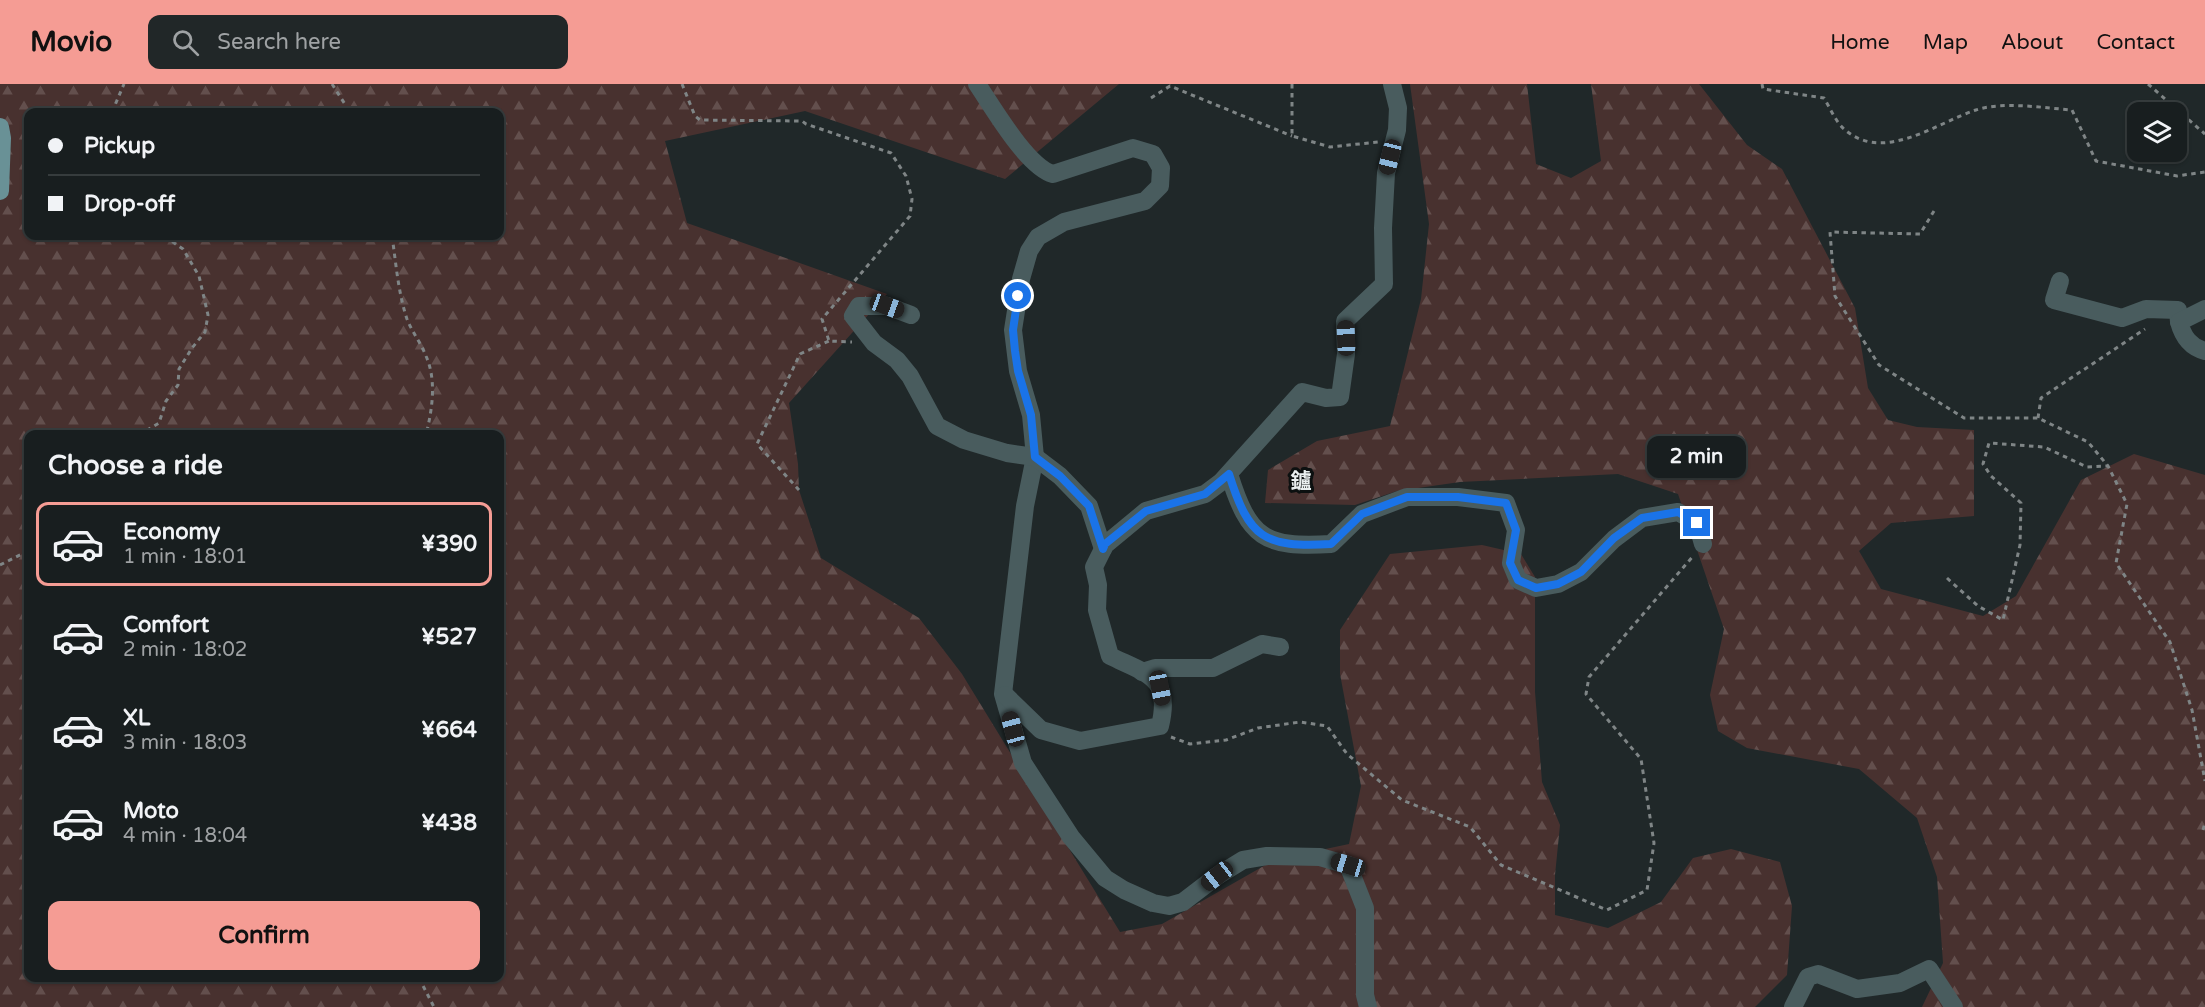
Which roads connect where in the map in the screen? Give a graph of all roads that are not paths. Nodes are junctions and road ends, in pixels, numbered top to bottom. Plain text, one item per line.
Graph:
1 (976, 84) edge
2 (1392, 84) edge
3 (0, 127) edge
4 (0, 191) edge
5 (2060, 281) dead end
6 (2205, 309) edge
7 (911, 315) dead end
8 (2178, 322) junction
9 (2205, 351) edge
10 (1035, 457) junction
11 (1229, 474) junction
12 (1702, 544) road end
13 (1103, 549) junction
14 (1280, 647) dead end
15 (1142, 672) junction
16 (1003, 694) junction
17 (1368, 1007) edge
18 (1793, 1007) edge
19 (1954, 1007) edge

1 - 10 street
2 - 11 street
3 - 4 main road
5 - 8 street
6 - 8 street
7 - 10 street
8 - 9 street
10 - 13 street
10 - 16 street
11 - 12 street
11 - 13 street
13 - 15 street
14 - 15 street
15 - 16 street
16 - 17 street
18 - 19 street

